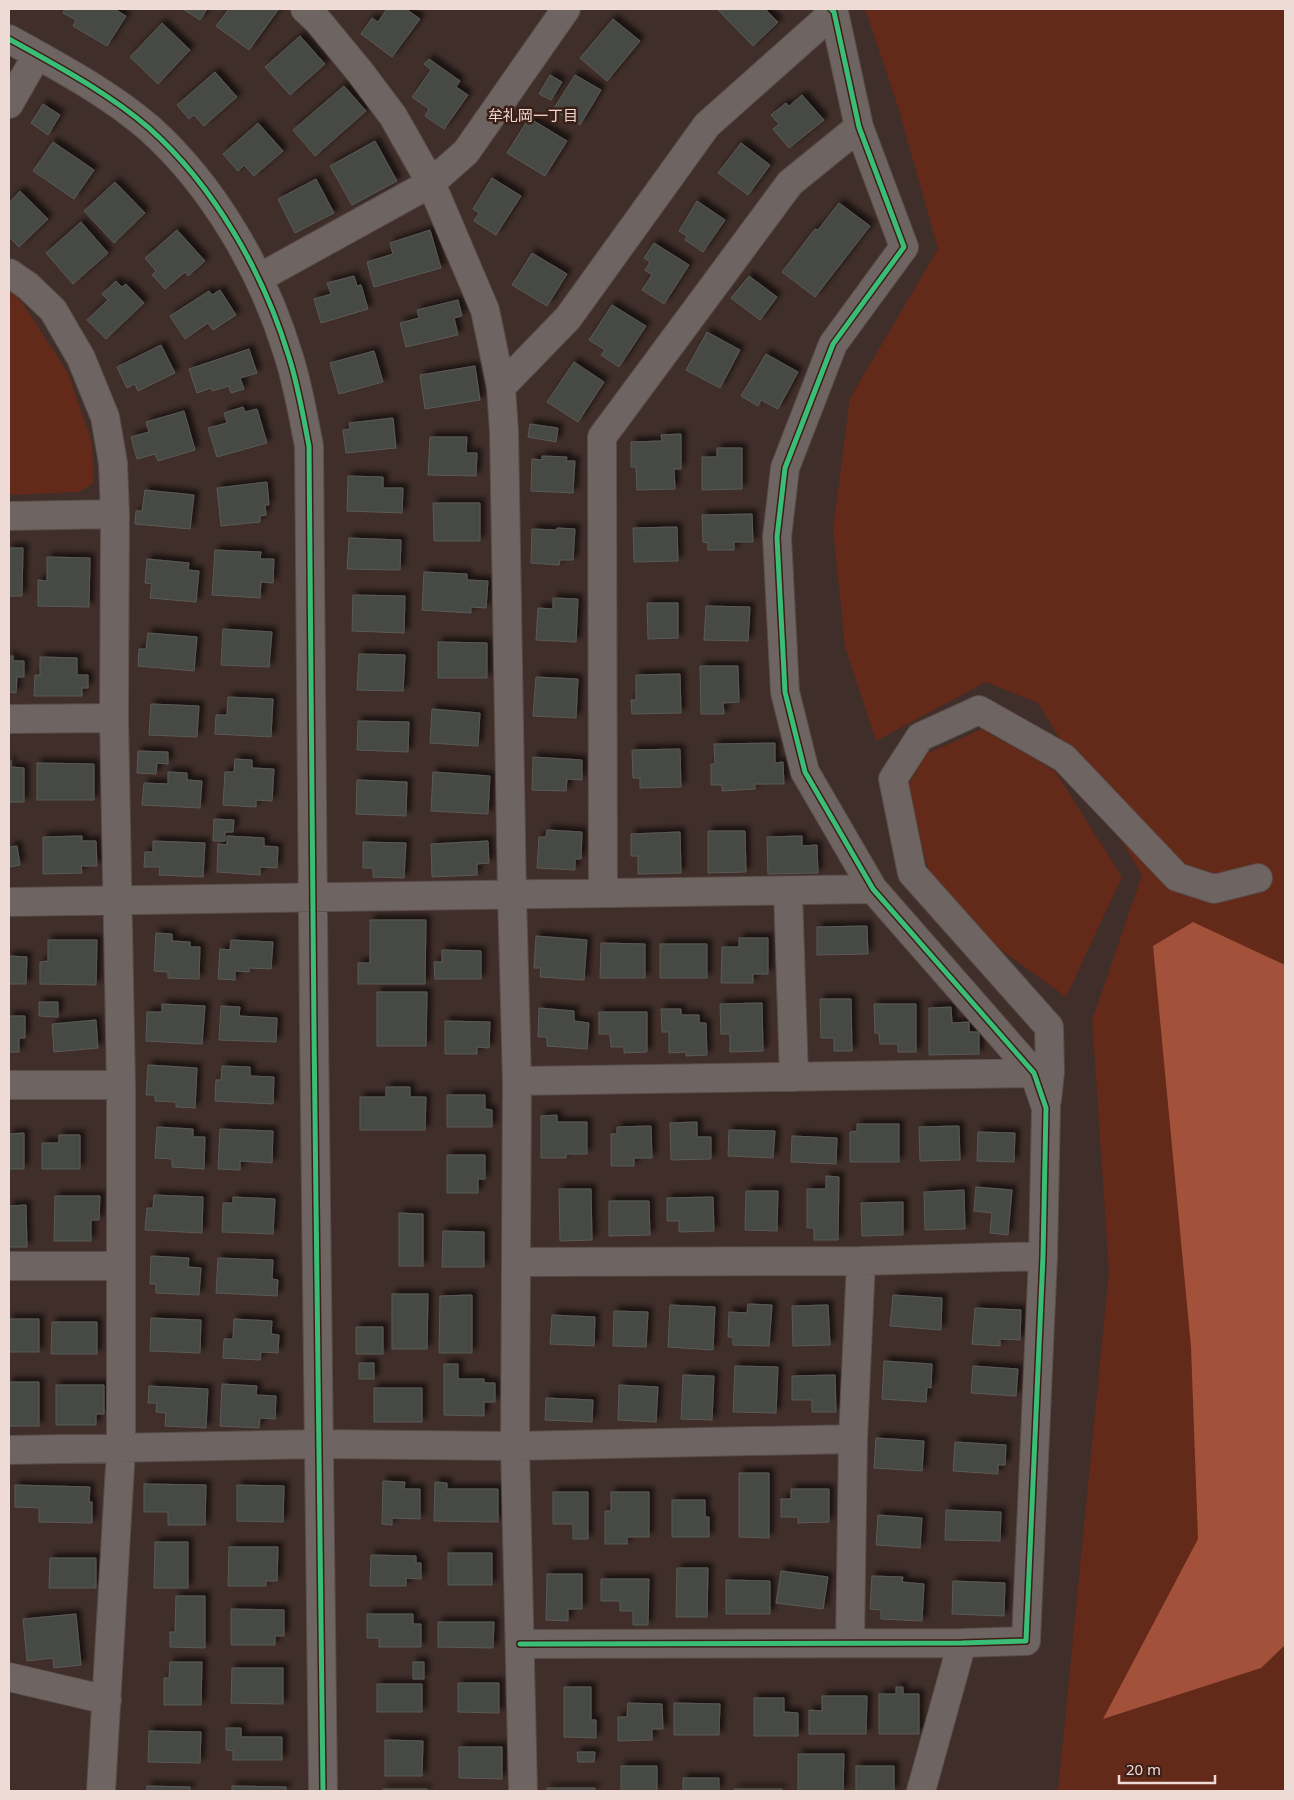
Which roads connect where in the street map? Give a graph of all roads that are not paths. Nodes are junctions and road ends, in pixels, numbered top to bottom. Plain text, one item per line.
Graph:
1 (566, 9) edge
2 (832, 11) edge
3 (317, 13) edge
4 (9, 39) edge
5 (37, 55) junction
6 (9, 104) edge
7 (859, 127) junction
8 (431, 183) junction
9 (9, 273) edge
10 (259, 278) junction
11 (501, 387) junction
12 (115, 514) junction
13 (9, 516) edge
14 (114, 718) junction
15 (9, 719) edge
16 (1258, 878) dead end
17 (873, 889) junction
18 (788, 890) junction
19 (603, 893) junction
20 (512, 895) junction
21 (313, 898) junction
22 (116, 901) junction
23 (9, 902) edge
24 (1034, 1073) junction
25 (794, 1077) junction
26 (518, 1081) junction
27 (121, 1084) junction
28 (9, 1085) edge
29 (1046, 1108) junction
30 (1043, 1256) junction
31 (862, 1261) junction
32 (517, 1262) junction
33 (9, 1266) edge
34 (122, 1266) junction
35 (853, 1439) junction
36 (320, 1444) junction
37 (515, 1446) junction
38 (121, 1449) junction
39 (9, 1450) edge
40 (850, 1643) junction
41 (962, 1643) junction
42 (520, 1644) junction
43 (9, 1677) edge
44 (107, 1700) junction
45 (101, 1791) edge
46 (323, 1791) edge
47 (523, 1791) edge
48 (921, 1791) edge

1 - 8 street
2 - 7 street
2 - 11 street
3 - 8 street
4 - 5 street
5 - 6 street
5 - 10 street
7 - 17 street
7 - 19 street
8 - 10 street
8 - 11 street
9 - 12 street
10 - 21 street
11 - 20 street
12 - 13 street
12 - 14 street
14 - 15 street
14 - 22 street
16 - 29 street
17 - 18 street
17 - 24 street
18 - 19 street
18 - 25 street
19 - 20 street
20 - 21 street
20 - 26 street
21 - 22 street
21 - 36 street
22 - 23 street
22 - 27 street
24 - 25 street
24 - 29 street
25 - 26 street
26 - 32 street
27 - 28 street
27 - 34 street
29 - 30 street
30 - 31 street
30 - 41 street
31 - 32 street
31 - 35 street
32 - 37 street
33 - 34 street
34 - 38 street
35 - 37 street
35 - 40 street
36 - 37 street
36 - 38 street
36 - 46 street
37 - 42 street
38 - 39 street
38 - 44 street
40 - 41 street
40 - 42 street
41 - 48 street
42 - 47 street
43 - 44 street
44 - 45 street

